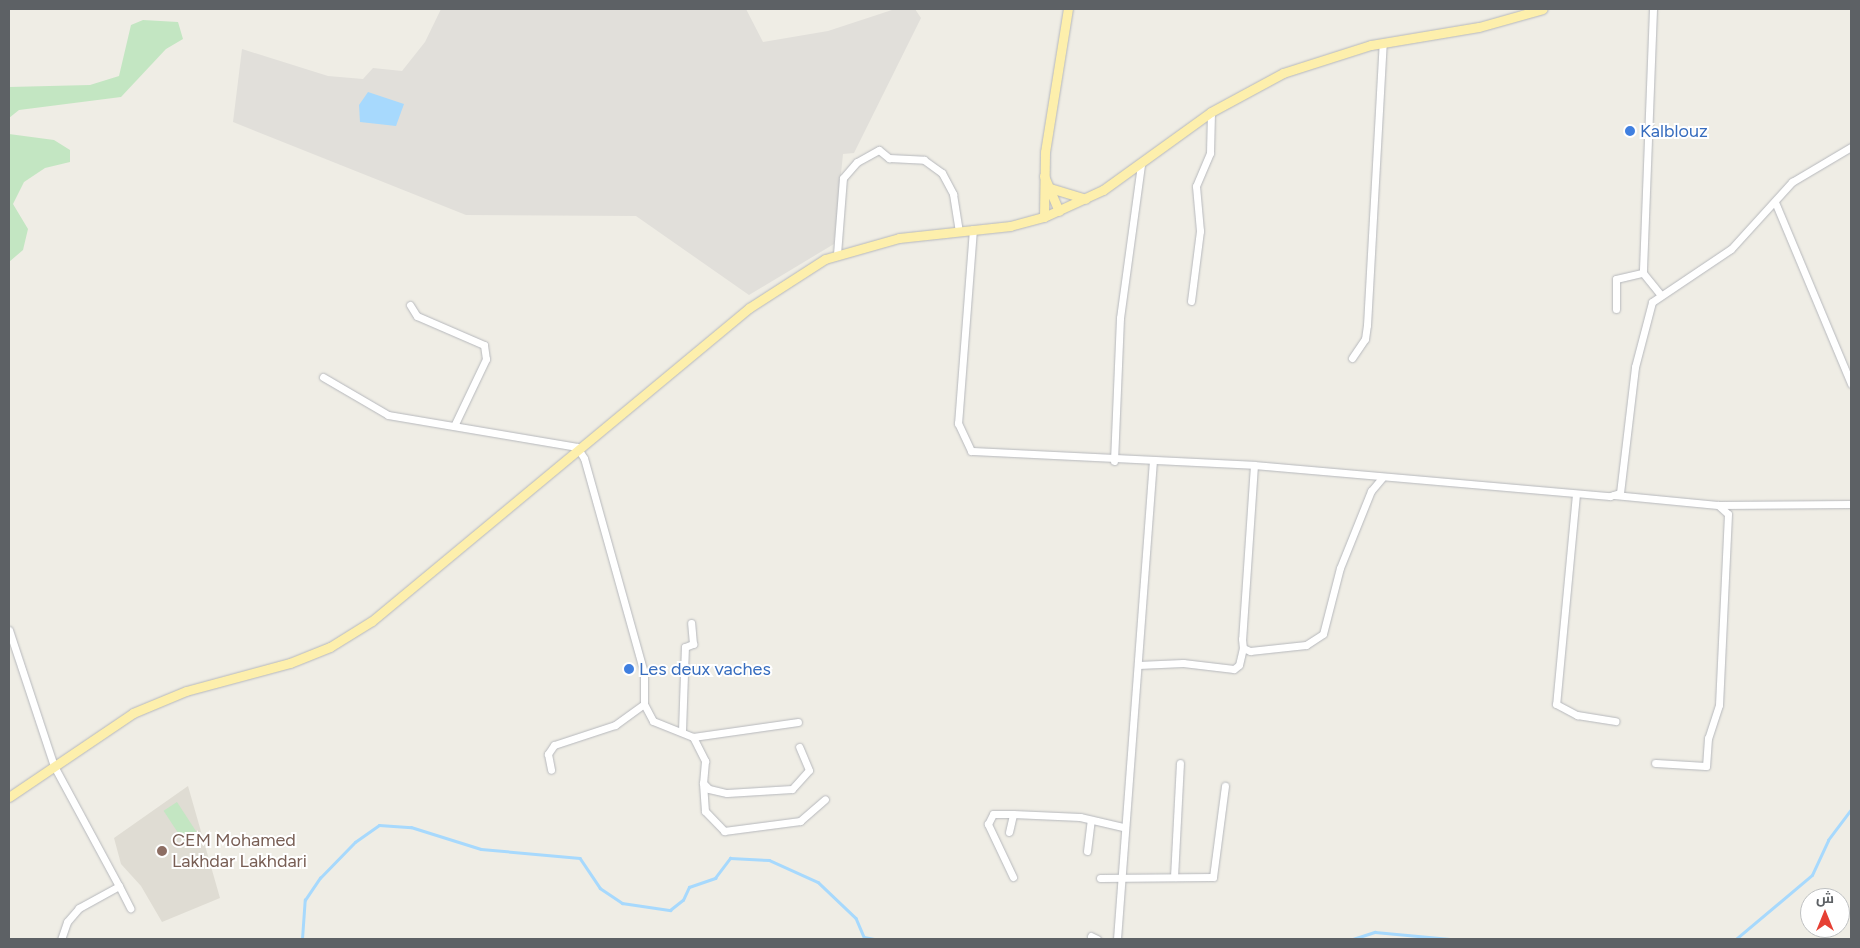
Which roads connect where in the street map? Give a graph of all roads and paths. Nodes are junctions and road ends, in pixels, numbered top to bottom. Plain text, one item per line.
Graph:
1 (1543, 9) edge
2 (1653, 9) edge
3 (1067, 10) edge
4 (1383, 43) junction
5 (1211, 112) junction
6 (1851, 147) edge
7 (1141, 164) junction
8 (1046, 191) junction
9 (1085, 200) junction
10 (1775, 202) junction
11 (1058, 211) junction
12 (1044, 217) junction
13 (1029, 221) junction
14 (973, 229) junction
15 (960, 230) junction
16 (837, 254) junction
17 (1642, 273) junction
18 (1661, 295) junction
19 (1191, 301) dead end
20 (410, 305) dead end
21 (1616, 309) dead end
22 (1352, 358) dead end
23 (323, 377) dead end
24 (1851, 384) edge
25 (454, 426) junction
26 (577, 447) junction
27 (1114, 461) junction
28 (1153, 463) junction
29 (1254, 465) junction
30 (1382, 478) junction
31 (1576, 494) junction
32 (1614, 495) junction
33 (1851, 504) edge
34 (1718, 505) junction
35 (691, 623) dead end
36 (9, 630) edge
37 (1243, 648) junction
38 (1138, 665) junction
39 (644, 704) junction
40 (1616, 721) dead end
41 (798, 722) dead end
42 (682, 731) junction
43 (692, 737) junction
44 (800, 747) dead end
45 (1180, 763) dead end
46 (1655, 763) dead end
47 (54, 766) junction
48 (551, 770) dead end
49 (703, 783) junction
50 (1225, 786) dead end
51 (9, 797) edge
52 (825, 799) dead end
53 (1014, 814) junction
54 (1091, 820) junction
55 (1123, 827) junction
56 (1009, 832) dead end
57 (1087, 851) dead end
58 (1013, 877) dead end
59 (1121, 877) junction
60 (1174, 877) junction
61 (1100, 878) dead end
62 (119, 886) junction
63 (130, 908) dead end
64 (61, 939) edge
65 (1117, 939) edge

1 - 4 main road
2 - 17 street
3 - 8 main road
4 - 5 main road
4 - 22 street
5 - 7 main road
5 - 19 street
6 - 10 street
7 - 9 main road
7 - 27 street
8 - 9 main road
8 - 11 main road
8 - 12 main road
8 - 13 main road
9 - 11 main road
10 - 18 street
10 - 24 street
11 - 12 main road
12 - 13 main road
13 - 14 main road
14 - 15 main road
14 - 27 street
15 - 16 main road
15 - 16 street
16 - 26 main road
17 - 18 street
17 - 21 street
18 - 32 street
20 - 25 street
23 - 25 street
25 - 26 street
26 - 39 street
26 - 47 main road
27 - 28 street
28 - 29 street
28 - 38 street
29 - 30 street
29 - 37 street
30 - 31 street
30 - 37 street
31 - 32 street
31 - 40 street
32 - 34 street
33 - 34 street
34 - 46 street
35 - 42 street
36 - 47 street
37 - 38 street
38 - 55 street
39 - 42 street
39 - 48 street
41 - 43 street
42 - 43 street
43 - 49 street
44 - 49 street
45 - 60 street
47 - 51 main road
47 - 62 street
49 - 52 street
50 - 60 street
53 - 54 street
53 - 56 street
53 - 58 street
54 - 55 street
54 - 57 street
55 - 59 street
59 - 60 street
59 - 61 street
59 - 65 street
62 - 63 street
62 - 64 street

